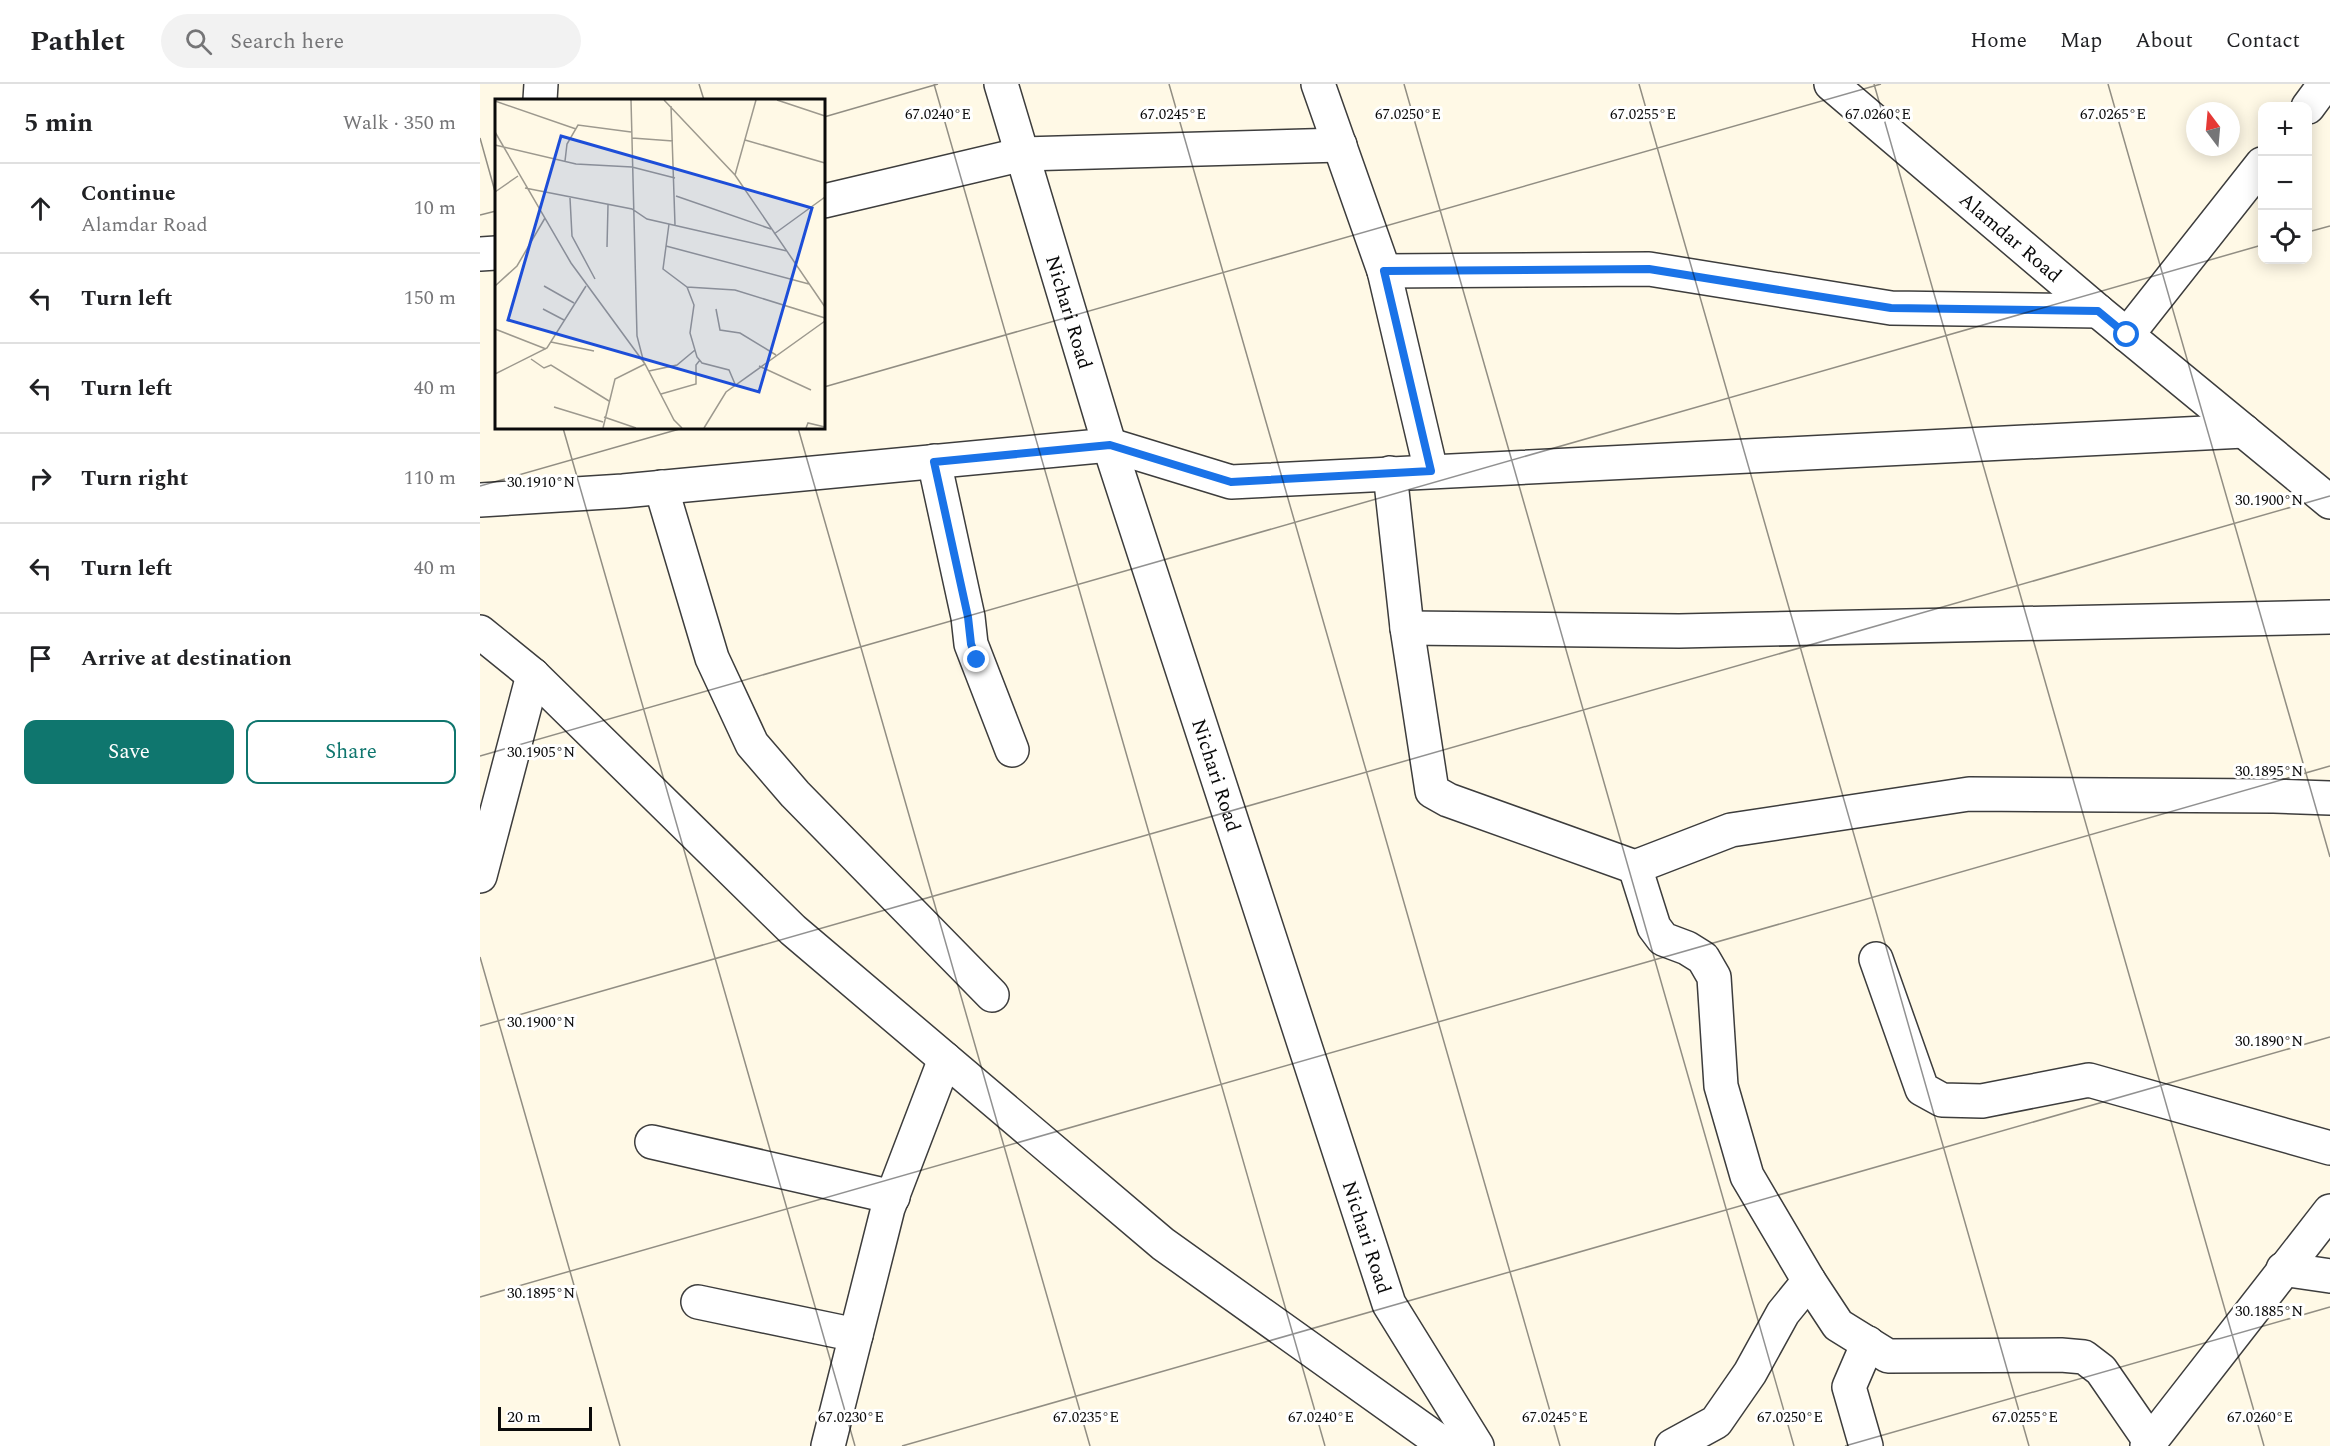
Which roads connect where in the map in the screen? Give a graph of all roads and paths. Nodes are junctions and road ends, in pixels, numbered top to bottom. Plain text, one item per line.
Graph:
1 (542, 84) edge
2 (1001, 84) edge
3 (1318, 84) edge
4 (1831, 84) edge
5 (2325, 84) edge
6 (540, 99) edge
7 (2311, 102) edge
8 (1340, 145) junction
9 (1023, 154) junction
10 (2258, 169) edge
11 (825, 201) edge
12 (495, 253) edge
13 (480, 254) edge
14 (1384, 271) junction
15 (2098, 311) junction
16 (2127, 335) junction
17 (2244, 431) junction
18 (1110, 445) junction
19 (934, 462) junction
20 (1431, 471) junction
21 (1390, 473) junction
22 (661, 487) junction
23 (480, 500) edge
24 (2330, 502) edge
25 (2330, 617) edge
26 (1407, 628) junction
27 (480, 632) edge
28 (532, 675) junction
29 (1012, 750) dead end
30 (2330, 798) edge
31 (1635, 867) junction
32 (480, 876) edge
33 (1876, 959) dead end
34 (992, 995) dead end
35 (945, 1059) junction
36 (652, 1142) dead end
37 (2330, 1148) edge
38 (893, 1197) junction
39 (2330, 1211) edge
40 (2283, 1269) junction
41 (2330, 1276) edge
42 (1809, 1281) junction
43 (698, 1302) dead end
44 (856, 1335) junction
45 (1868, 1343) junction
46 (2149, 1443) edge
47 (828, 1446) edge
48 (1446, 1446) edge
49 (1477, 1446) edge
50 (1672, 1446) edge
51 (1866, 1446) edge

1 - 6 street
2 - 9 street, Nichari Road
3 - 8 street
4 - 15 street, Alamdar Road
5 - 7 street
8 - 9 street
8 - 14 street
9 - 11 street
9 - 18 street, Nichari Road
10 - 16 street
12 - 13 street
14 - 15 street
14 - 20 street
15 - 16 street, Alamdar Road
16 - 17 street, Alamdar Road
17 - 20 street
17 - 24 street, Alamdar Road
18 - 19 street
18 - 21 street
18 - 49 street, Nichari Road
19 - 22 street
19 - 29 street
20 - 21 street
21 - 26 street
22 - 23 street
22 - 34 street
25 - 26 street
26 - 31 street
27 - 28 street
28 - 32 street
28 - 35 street
30 - 31 street
31 - 42 street
33 - 37 street
35 - 38 street
35 - 48 street
36 - 38 street
38 - 44 street
39 - 40 street
40 - 41 street
40 - 46 street
42 - 45 street
42 - 50 street
43 - 44 street
44 - 47 street
45 - 46 street
45 - 51 street

